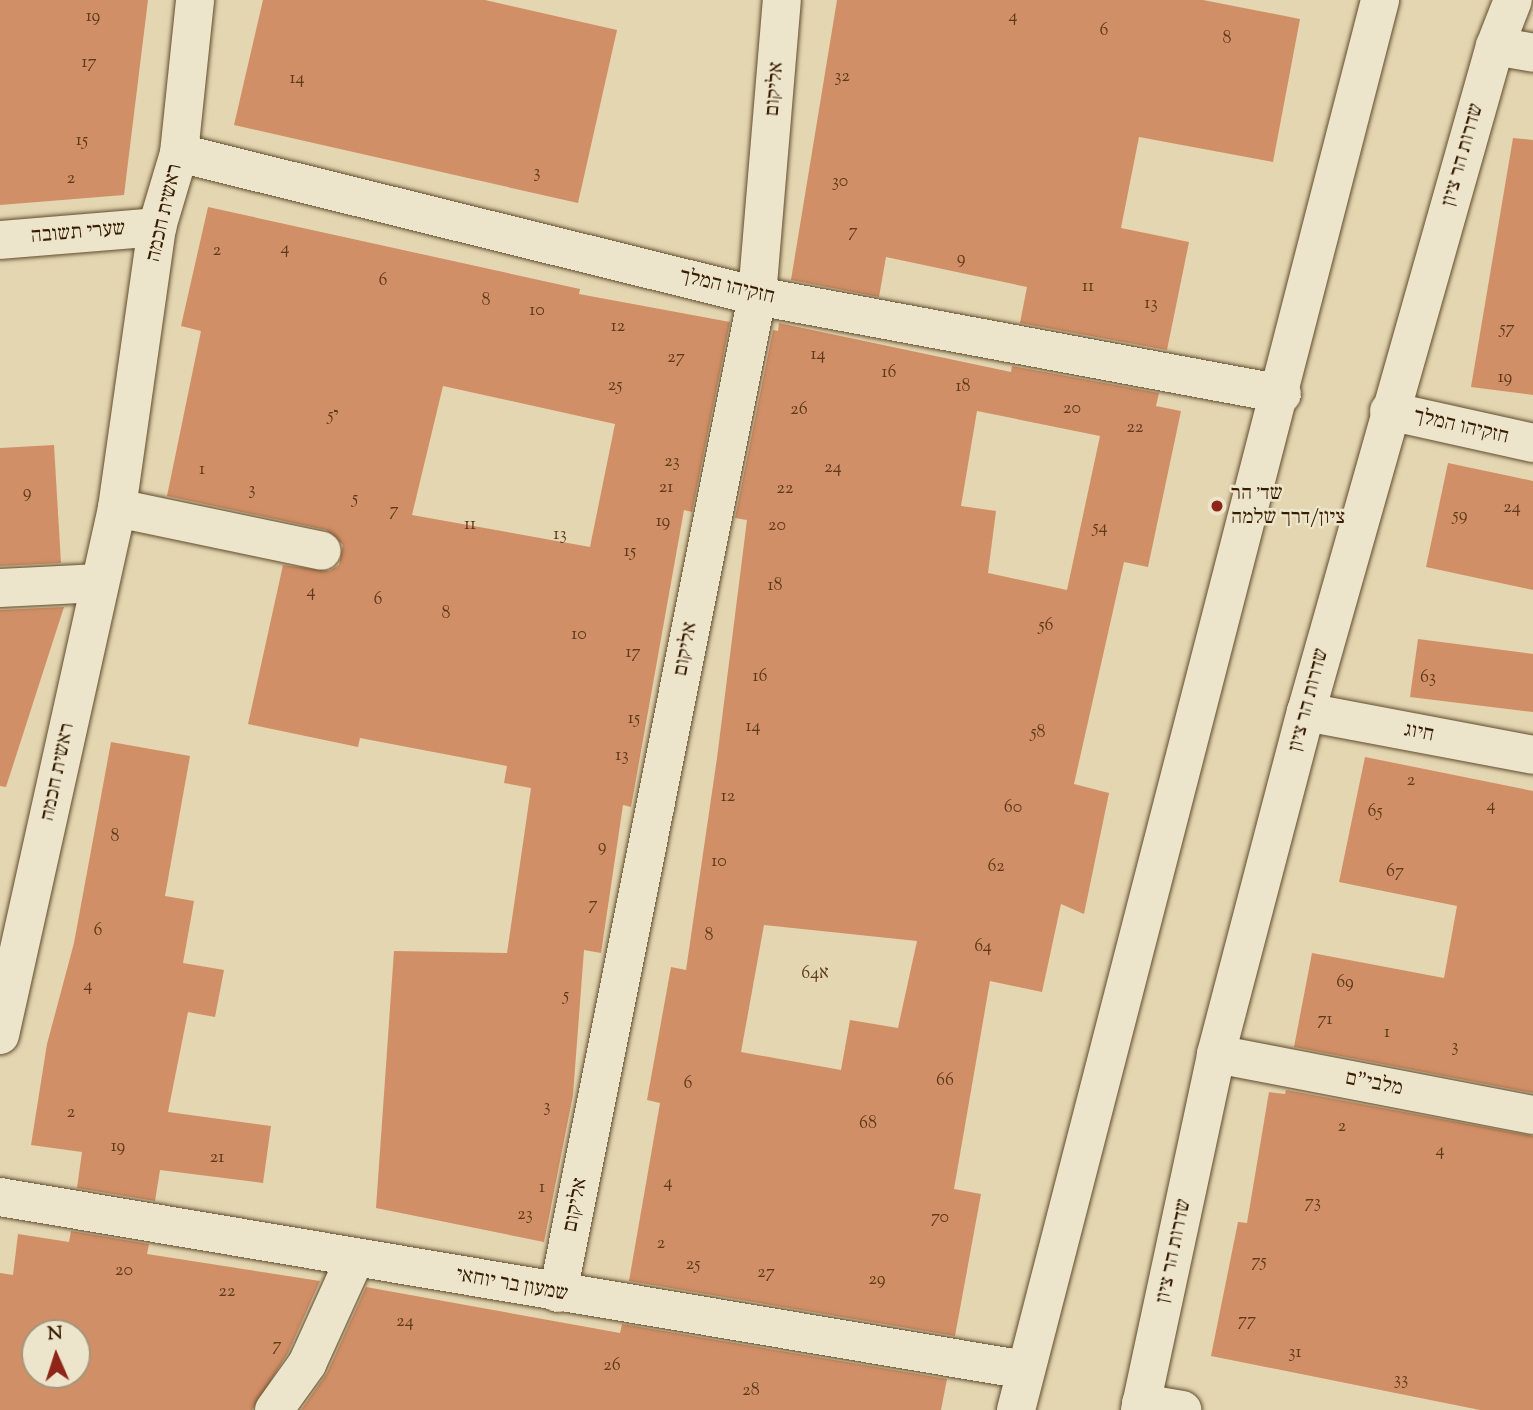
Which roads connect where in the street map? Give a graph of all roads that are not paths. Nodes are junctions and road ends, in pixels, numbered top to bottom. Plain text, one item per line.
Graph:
1 (195, 0) edge
2 (782, 0) edge
3 (1380, 0) edge
4 (1513, 0) edge
5 (1495, 46) junction
6 (1533, 53) edge
7 (179, 152) junction
8 (157, 227) junction
9 (0, 240) edge
10 (757, 296) junction
11 (1282, 394) junction
12 (1389, 411) junction
13 (1533, 443) edge
14 (117, 508) junction
15 (322, 551) dead end
16 (100, 583) junction
17 (0, 588) edge
18 (1306, 712) junction
19 (1533, 755) edge
20 (0, 1035) edge
21 (1216, 1054) junction
22 (1533, 1115) edge
23 (0, 1197) edge
24 (355, 1258) junction
25 (558, 1293) junction
26 (1025, 1370) junction
27 (1141, 1406) edge
28 (274, 1410) edge
29 (1016, 1410) edge
30 (1182, 1410) edge

1 - 7 street, ראשית חכמה
2 - 10 street, אליקום
3 - 11 street
4 - 5 street, שדרות הר ציון
5 - 6 street
5 - 12 street, שדרות הר ציון
7 - 8 street, ראשית חכמה
7 - 10 street, חזקיהו המלך
8 - 9 street, שערי תשובה
8 - 14 street, ראשית חכמה
10 - 11 street, חזקיהו המלך
10 - 25 street, אליקום
11 - 26 street
12 - 13 street, חזקיהו המלך
12 - 18 street, שדרות הר ציון
14 - 15 street
14 - 16 street, ראשית חכמה
16 - 17 street
16 - 20 street, ראשית חכמה
18 - 19 street, חיוג
18 - 21 street, שדרות הר ציון
21 - 22 street, מלבי"ם
21 - 27 street, שדרות הר ציון
23 - 24 street, שמעון בר יוחאי
24 - 25 street, שמעון בר יוחאי
24 - 28 street
25 - 26 street, שמעון בר יוחאי
26 - 29 street
27 - 30 street

